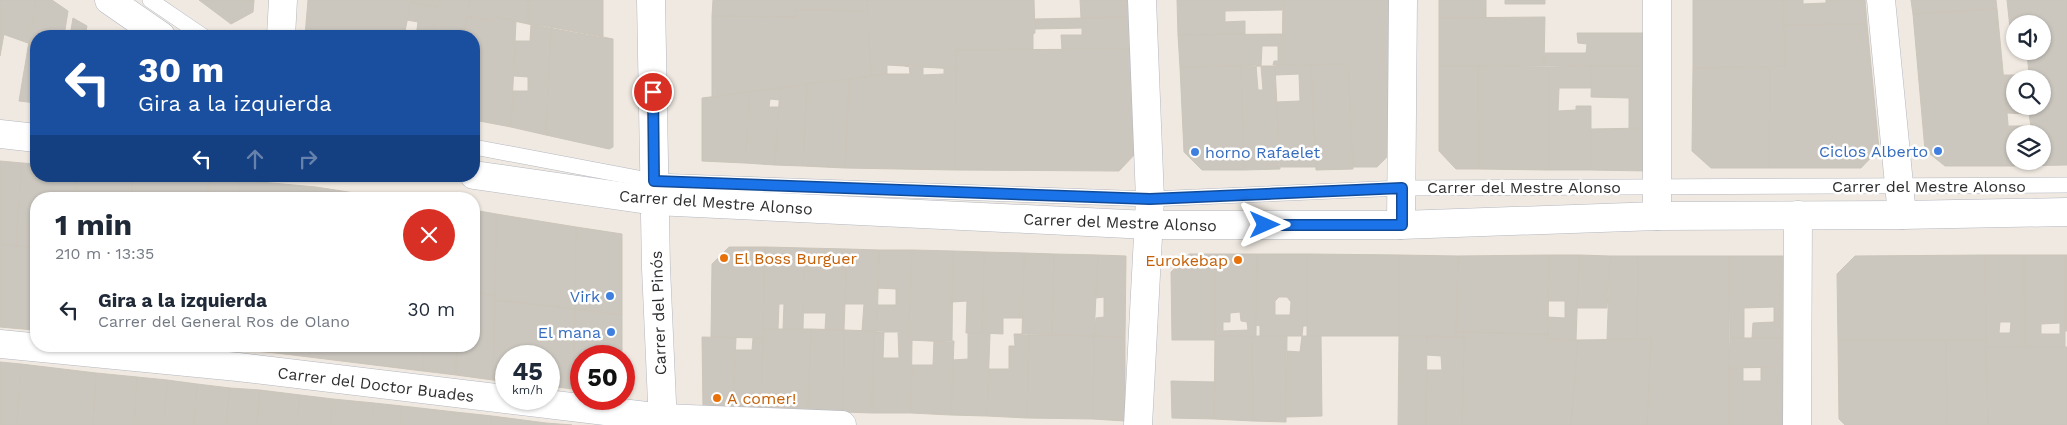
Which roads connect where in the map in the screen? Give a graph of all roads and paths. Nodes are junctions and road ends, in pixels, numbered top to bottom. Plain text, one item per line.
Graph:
1 (109, 0) edge
2 (150, 0) edge
3 (283, 0) edge
4 (652, 0) edge
5 (1142, 0) edge
6 (1403, 0) edge
7 (1656, 0) edge
8 (1881, 0) edge
9 (152, 30) edge
10 (194, 30) edge
11 (281, 30) edge
12 (0, 134) edge
13 (30, 137) edge
14 (480, 148) edge
15 (480, 176) edge
16 (2067, 185) edge
17 (1656, 186) junction
18 (1899, 186) junction
19 (1402, 188) junction
20 (654, 191) junction
21 (1150, 199) junction
22 (2067, 212) edge
23 (1798, 215) junction
24 (1657, 216) junction
25 (1902, 216) junction
26 (1148, 225) junction
27 (1402, 225) junction
28 (0, 344) edge
29 (30, 347) edge
30 (83, 352) edge
31 (663, 421) edge
32 (842, 425) edge
33 (1138, 425) edge
34 (1797, 425) edge

1 - 9 street
2 - 10 lane
3 - 11 street
4 - 20 street, Carrer del Pinós
5 - 21 street
6 - 19 street
7 - 17 street
8 - 18 street
12 - 13 street
14 - 20 lane, Carrer del Mestre Alonso
15 - 20 street, Carrer del Mestre Alonso
16 - 18 lane, Carrer del Mestre Alonso
17 - 18 lane, Carrer del Mestre Alonso
17 - 19 lane, Carrer del Mestre Alonso
17 - 24 street
18 - 25 street
19 - 21 lane, Carrer del Mestre Alonso
19 - 27 street
20 - 21 lane, Carrer del Mestre Alonso
20 - 26 street, Carrer del Mestre Alonso
20 - 31 street, Carrer del Pinós
21 - 26 street
22 - 25 street, Carrer del Mestre Alonso
23 - 24 street, Carrer del Mestre Alonso
23 - 25 street, Carrer del Mestre Alonso
23 - 34 street
24 - 27 street, Carrer del Mestre Alonso
26 - 27 street, Carrer del Mestre Alonso
26 - 33 street
28 - 29 street, Carrer del Doctor Buades
30 - 31 street, Carrer del Doctor Buades
31 - 32 street, Carrer del Doctor Buades

